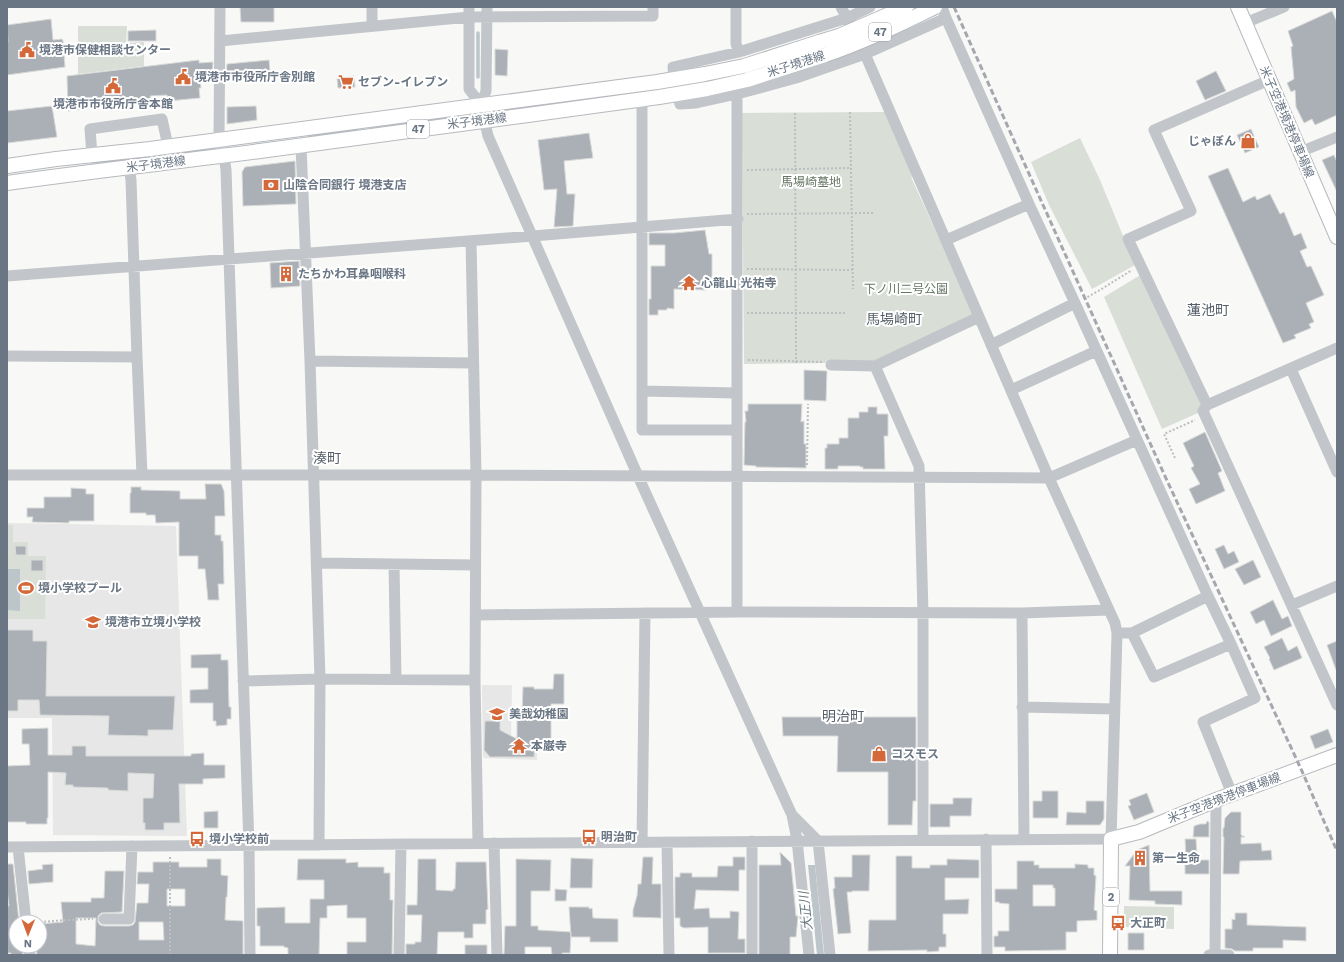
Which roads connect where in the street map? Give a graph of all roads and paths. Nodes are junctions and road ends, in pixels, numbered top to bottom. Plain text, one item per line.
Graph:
1 (220, 7) edge
2 (372, 7) edge
3 (653, 7) edge
4 (736, 7) edge
5 (841, 7) edge
6 (870, 7) edge
7 (906, 7) edge
8 (935, 7) edge
9 (942, 7) edge
10 (1238, 7) edge
11 (1284, 7) edge
12 (1270, 10) edge
13 (469, 12) edge
14 (487, 12) edge
15 (847, 18) junction
16 (946, 18) junction
17 (1244, 23) junction
18 (372, 26) junction
19 (220, 41) junction
20 (822, 48) junction
21 (739, 52) junction
22 (865, 54) junction
23 (674, 79) junction
24 (1269, 80) junction
25 (677, 93) junction
26 (737, 94) junction
27 (642, 99) junction
28 (481, 105) junction
29 (850, 112) dead end
30 (795, 113) dead end
31 (484, 121) junction
32 (1337, 137) edge
33 (219, 139) junction
34 (168, 146) junction
35 (301, 146) junction
36 (1300, 152) junction
37 (92, 155) junction
38 (224, 156) junction
39 (7, 166) edge
40 (129, 168) junction
41 (851, 168) junction
42 (795, 169) junction
43 (737, 170) junction
44 (7, 182) edge
45 (1029, 204) junction
46 (852, 213) junction
47 (874, 213) dead end
48 (795, 214) junction
49 (738, 216) junction
50 (642, 228) junction
51 (533, 236) junction
52 (1337, 237) edge
53 (946, 240) junction
54 (471, 241) junction
55 (306, 253) junction
56 (229, 259) junction
57 (1140, 265) junction
58 (134, 266) junction
59 (738, 269) junction
60 (795, 269) junction
61 (852, 270) junction
62 (7, 276) edge
63 (853, 289) dead end
64 (1075, 303) junction
65 (737, 313) junction
66 (795, 313) junction
67 (845, 313) dead end
68 (979, 317) junction
69 (991, 345) junction
70 (1337, 348) edge
71 (1096, 352) junction
72 (7, 356) edge
73 (137, 357) junction
74 (737, 360) junction
75 (310, 361) junction
76 (796, 362) junction
77 (473, 363) junction
78 (831, 365) joint
79 (874, 366) junction
80 (1290, 369) junction
81 (1011, 390) junction
82 (642, 391) junction
83 (737, 393) junction
84 (808, 404) dead end
85 (1206, 410) junction
86 (737, 430) junction
87 (1138, 440) junction
88 (1175, 458) dead end
89 (1337, 472) edge
90 (7, 475) edge
91 (142, 475) junction
92 (236, 475) junction
93 (314, 475) junction
94 (476, 475) junction
95 (638, 476) junction
96 (737, 477) junction
97 (807, 477) junction
98 (919, 477) junction
99 (1049, 478) junction
100 (316, 563) junction
101 (394, 564) junction
102 (475, 565) junction
103 (1337, 586) edge
104 (1208, 596) junction
105 (1292, 605) junction
106 (1108, 610) junction
107 (737, 612) junction
108 (645, 613) junction
109 (701, 613) junction
110 (923, 613) junction
111 (1022, 613) junction
112 (476, 615) junction
113 (1117, 633) junction
114 (1132, 633) junction
115 (1231, 644) junction
116 (320, 679) junction
117 (396, 679) junction
118 (475, 680) junction
119 (243, 681) junction
120 (1337, 705) edge
121 (1022, 707) junction
122 (1115, 709) junction
123 (1337, 755) edge
124 (1232, 794) junction
125 (1216, 800) junction
126 (792, 815) junction
127 (1024, 838) junction
128 (986, 839) junction
129 (1111, 839) junction
130 (797, 840) junction
131 (924, 840) junction
132 (752, 841) junction
133 (818, 841) junction
134 (642, 842) junction
135 (667, 842) junction
136 (478, 843) junction
137 (494, 843) junction
138 (401, 844) junction
139 (319, 845) junction
140 (132, 846) junction
141 (249, 846) junction
142 (12, 847) edge
143 (170, 856) dead end
144 (25, 914) edge
145 (104, 919) joint
146 (48, 921) edge
147 (170, 955) edge
148 (250, 955) edge
149 (399, 955) edge
150 (497, 955) edge
151 (669, 955) edge
152 (752, 955) edge
153 (809, 955) edge
154 (830, 955) edge
155 (987, 955) edge
156 (1110, 955) edge
157 (1209, 955) edge
158 (1215, 955) edge
159 (1229, 955) edge

1 - 19 street
2 - 18 street
3 - 14 street
4 - 21 street
5 - 15 street
6 - 15 street
7 - 20 main road, 米子境港線 / 47, bridge
8 - 20 main road, 米子境港線 / 47, bridge
9 - 16 street
10 - 17 main road, 米子空港境港停車場線
11 - 12 street
12 - 17 street
13 - 14 street
13 - 18 street
13 - 28 street
14 - 28 street
15 - 21 street
15 - 22 street
16 - 22 street
16 - 45 street
17 - 24 main road, 米子空港境港停車場線
18 - 19 street
19 - 33 street
20 - 23 main road, 米子境港線 / 47
20 - 25 main road, 米子境港線 / 47
21 - 23 street
22 - 26 street
22 - 53 street
23 - 28 main road, 米子境港線 / 47
24 - 36 main road, 米子空港境港停車場線
24 - 57 street
25 - 26 street
25 - 27 main road, 米子境港線 / 47
26 - 43 street
27 - 31 main road, 米子境港線 / 47
27 - 50 street
28 - 31 street
28 - 33 main road, 米子境港線 / 47
29 - 41 path
30 - 42 path
31 - 35 main road, 米子境港線 / 47
31 - 51 street
32 - 36 street
33 - 34 main road, 米子境港線 / 47
33 - 38 street
34 - 37 main road, 米子境港線 / 47
34 - 37 street
35 - 38 main road, 米子境港線 / 47
35 - 55 street
36 - 52 main road, 米子空港境港停車場線
37 - 39 main road, 米子境港線 / 47
38 - 40 main road, 米子境港線 / 47
38 - 56 street
40 - 44 main road, 米子境港線 / 47
40 - 58 street
41 - 42 path
41 - 46 path
42 - 43 path
42 - 48 path
43 - 49 street
45 - 53 street
45 - 64 street
46 - 47 path
46 - 48 path
46 - 61 path
48 - 49 path
48 - 60 path
49 - 50 street
49 - 59 street
50 - 51 street
50 - 82 street
51 - 54 street
51 - 95 street
53 - 68 street
54 - 55 street
54 - 77 street
55 - 56 street
55 - 75 street
56 - 58 street
56 - 92 street
57 - 64 path
57 - 85 street
58 - 62 street
58 - 73 street
59 - 60 path
59 - 65 street
60 - 61 path
60 - 66 path
61 - 63 path
64 - 69 street
64 - 71 street
65 - 66 path
65 - 74 street
66 - 67 path
66 - 76 path
68 - 69 street
68 - 79 street
69 - 81 street
70 - 80 street
71 - 81 street
71 - 87 street
72 - 73 street
73 - 91 street
74 - 76 path
74 - 83 street
75 - 77 street
75 - 93 street
76 - 78 path
77 - 94 street
78 - 79 street
79 - 98 street
80 - 85 street
80 - 89 street
81 - 99 street
82 - 83 street
82 - 86 street
83 - 86 street
84 - 97 path
85 - 88 path
85 - 105 street
86 - 96 street
87 - 99 street
87 - 104 street
90 - 91 street
91 - 92 street
92 - 93 street
92 - 119 street
93 - 94 street
93 - 100 street
94 - 95 street
94 - 102 street
95 - 96 street
95 - 109 street
96 - 97 street
96 - 107 street
97 - 98 street
98 - 99 street
98 - 110 street
99 - 106 street
100 - 101 street
100 - 116 street
101 - 102 street
101 - 117 street
102 - 112 street
103 - 105 street
104 - 114 street
104 - 115 street
105 - 120 street
106 - 111 street
106 - 113 street
107 - 109 street
107 - 110 street
108 - 109 street
108 - 112 street
108 - 134 street
109 - 126 street
110 - 111 street
110 - 131 street
111 - 121 street
112 - 118 street
113 - 114 street
113 - 122 street
114 - 115 street
115 - 124 street
116 - 117 street
116 - 119 street
116 - 139 street
117 - 118 street
118 - 136 street
119 - 141 street
121 - 122 street
121 - 127 street
122 - 129 street
123 - 124 main road, 米子空港境港停車場線
124 - 125 main road, 米子空港境港停車場線
125 - 129 main road, 米子空港境港停車場線
125 - 158 street
126 - 130 street
126 - 133 street
127 - 128 street
127 - 129 street
128 - 131 street
128 - 155 street
129 - 156 main road, 2
130 - 132 street
130 - 133 street
130 - 153 street
131 - 133 street
132 - 135 street
132 - 152 street
133 - 154 street
134 - 135 street
134 - 137 street
135 - 151 street
136 - 137 street
136 - 138 street
137 - 150 street
138 - 139 street
138 - 149 street
139 - 141 street
140 - 141 street
140 - 142 street
140 - 145 street
141 - 148 street
142 - 144 street
143 - 147 path
145 - 146 path
157 - 158 street
158 - 159 street

